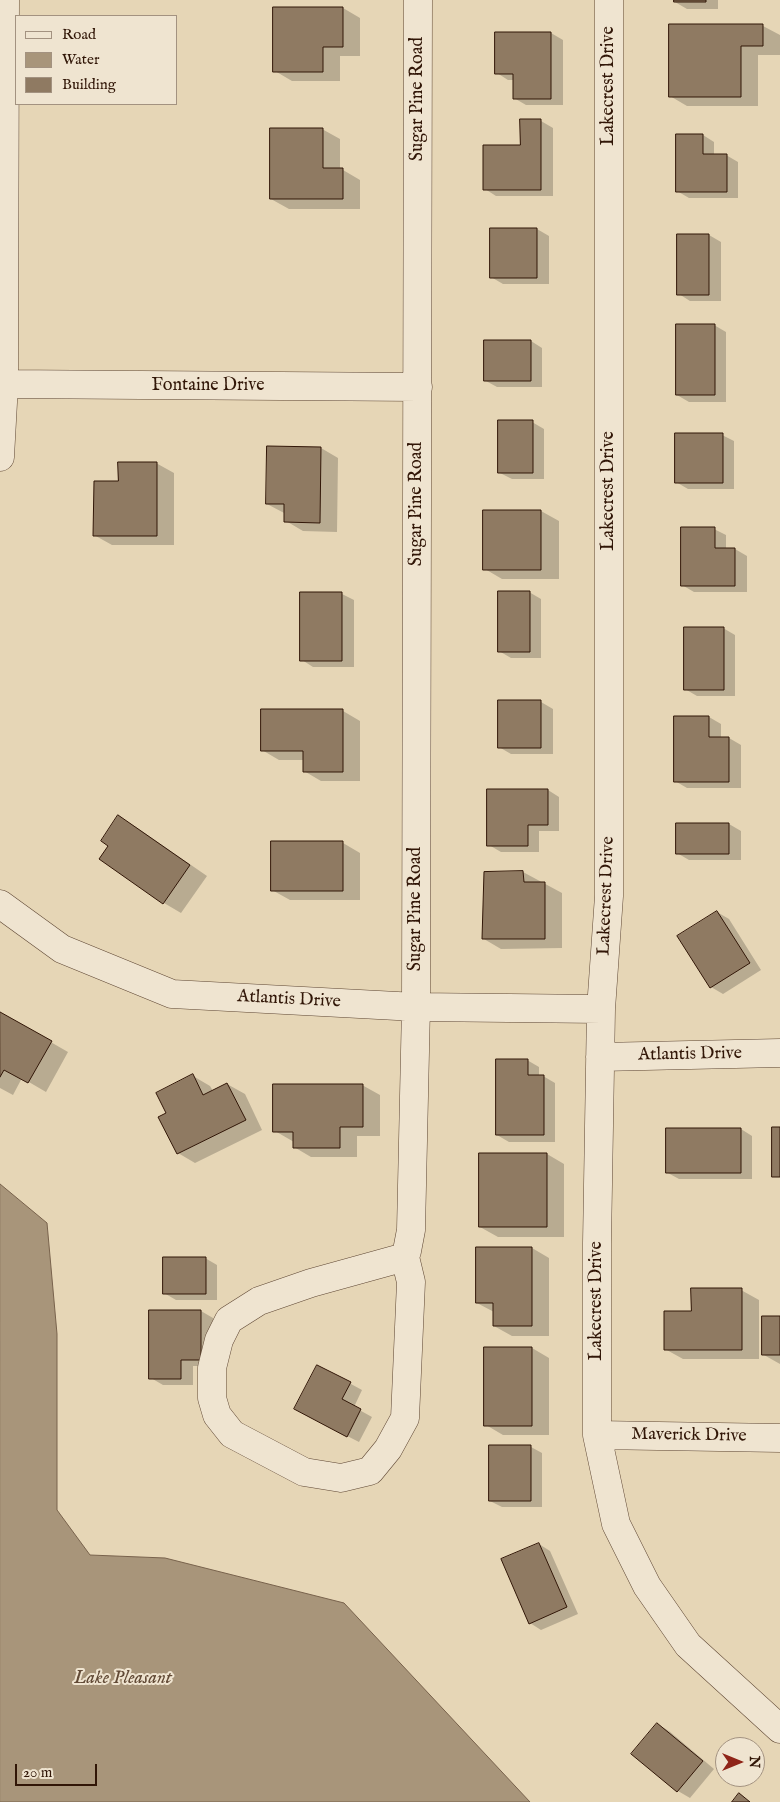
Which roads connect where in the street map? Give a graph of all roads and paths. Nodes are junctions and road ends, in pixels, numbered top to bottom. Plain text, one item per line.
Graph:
1 (6, 0) edge
2 (418, 0) edge
3 (609, 0) edge
4 (2, 383) edge
5 (418, 387) junction
6 (0, 457) edge
7 (0, 904) edge
8 (416, 1007) junction
9 (601, 1009) junction
10 (780, 1053) edge
11 (600, 1057) junction
12 (405, 1257) junction
13 (597, 1435) junction
14 (780, 1438) edge
15 (780, 1729) edge

1 - 4 street
2 - 5 street, Sugar Pine Road
3 - 9 street, Lakecrest Drive
4 - 5 street, Fontaine Drive
4 - 6 street
5 - 8 street, Sugar Pine Road
7 - 8 street, Atlantis Drive
8 - 9 street, Atlantis Drive
8 - 12 street, Sugar Pine Road
9 - 11 street, Lakecrest Drive
10 - 11 street, Atlantis Drive
11 - 13 street, Lakecrest Drive
12 - 12 street
13 - 14 street, Maverick Drive
13 - 15 street, Lakecrest Drive

